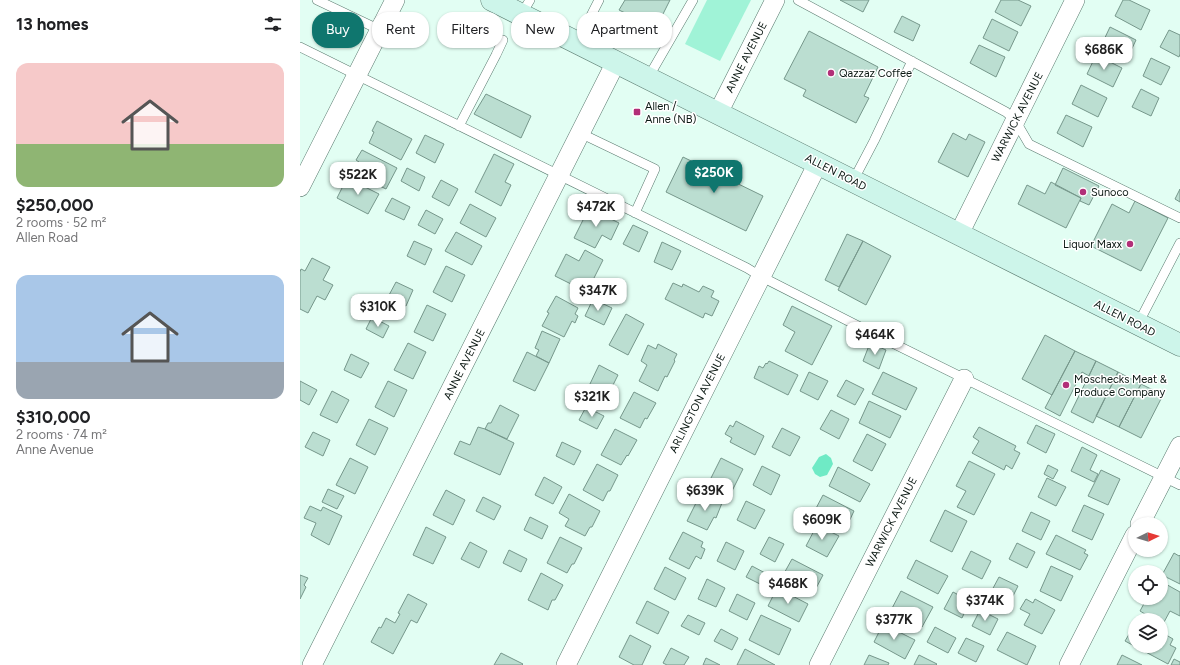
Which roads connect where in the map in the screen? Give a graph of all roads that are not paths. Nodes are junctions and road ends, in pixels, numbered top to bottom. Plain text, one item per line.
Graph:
1 (317, 0) edge
2 (395, 0) edge
3 (492, 0) edge
4 (599, 0) edge
5 (692, 0) edge
6 (775, 0) edge
7 (798, 0) edge
8 (1075, 0) edge
9 (526, 7) edge
10 (389, 12) edge
11 (593, 12) edge
12 (372, 26) edge
13 (577, 43) edge
14 (372, 46) edge
15 (300, 47) edge
16 (499, 48) edge
17 (587, 48) edge
18 (912, 61) junction
19 (616, 62) junction
20 (357, 75) junction
21 (648, 78) junction
22 (718, 113) junction
23 (1015, 120) junction
24 (459, 126) junction
25 (580, 133) junction
26 (818, 163) junction
27 (558, 175) junction
28 (853, 181) junction
29 (300, 187) edge
30 (635, 213) junction
31 (1180, 218) edge
32 (959, 234) junction
33 (1180, 243) edge
34 (760, 276) junction
35 (1138, 324) junction
36 (1179, 342) edge
37 (964, 379) junction
38 (1180, 446) edge
39 (1172, 481) edge
40 (1145, 517) edge
41 (1128, 549) edge
42 (312, 665) edge
43 (566, 665) edge
44 (819, 665) edge
45 (1069, 665) edge

1 - 12 lane
2 - 10 street
3 - 9 main road, ALLEN ROAD
4 - 11 lane
5 - 21 lane
6 - 22 street, ANNE AVENUE
7 - 18 lane
8 - 23 street, WARWICK AVENUE
9 - 13 main road, ALLEN ROAD
14 - 20 street
15 - 20 lane
16 - 24 lane
17 - 19 main road, ALLEN ROAD
18 - 23 lane
18 - 28 lane
19 - 21 main road, ALLEN ROAD
19 - 25 street, ANNE AVENUE
20 - 24 lane
20 - 29 street
21 - 22 main road, ALLEN ROAD
22 - 26 main road, ALLEN ROAD
23 - 31 lane
23 - 32 street, WARWICK AVENUE
24 - 27 lane
25 - 27 street, ANNE AVENUE
25 - 30 lane
26 - 28 main road, ALLEN ROAD
26 - 34 street, ARLINGTON AVENUE
27 - 30 lane
27 - 42 street, ANNE AVENUE
28 - 32 main road, ALLEN ROAD
30 - 34 lane
32 - 35 main road, ALLEN ROAD
33 - 35 lane
34 - 37 lane
34 - 43 street, ARLINGTON AVENUE
35 - 36 main road, ALLEN ROAD
37 - 39 lane
37 - 44 street, WARWICK AVENUE
38 - 39 street
39 - 40 street
41 - 45 street

